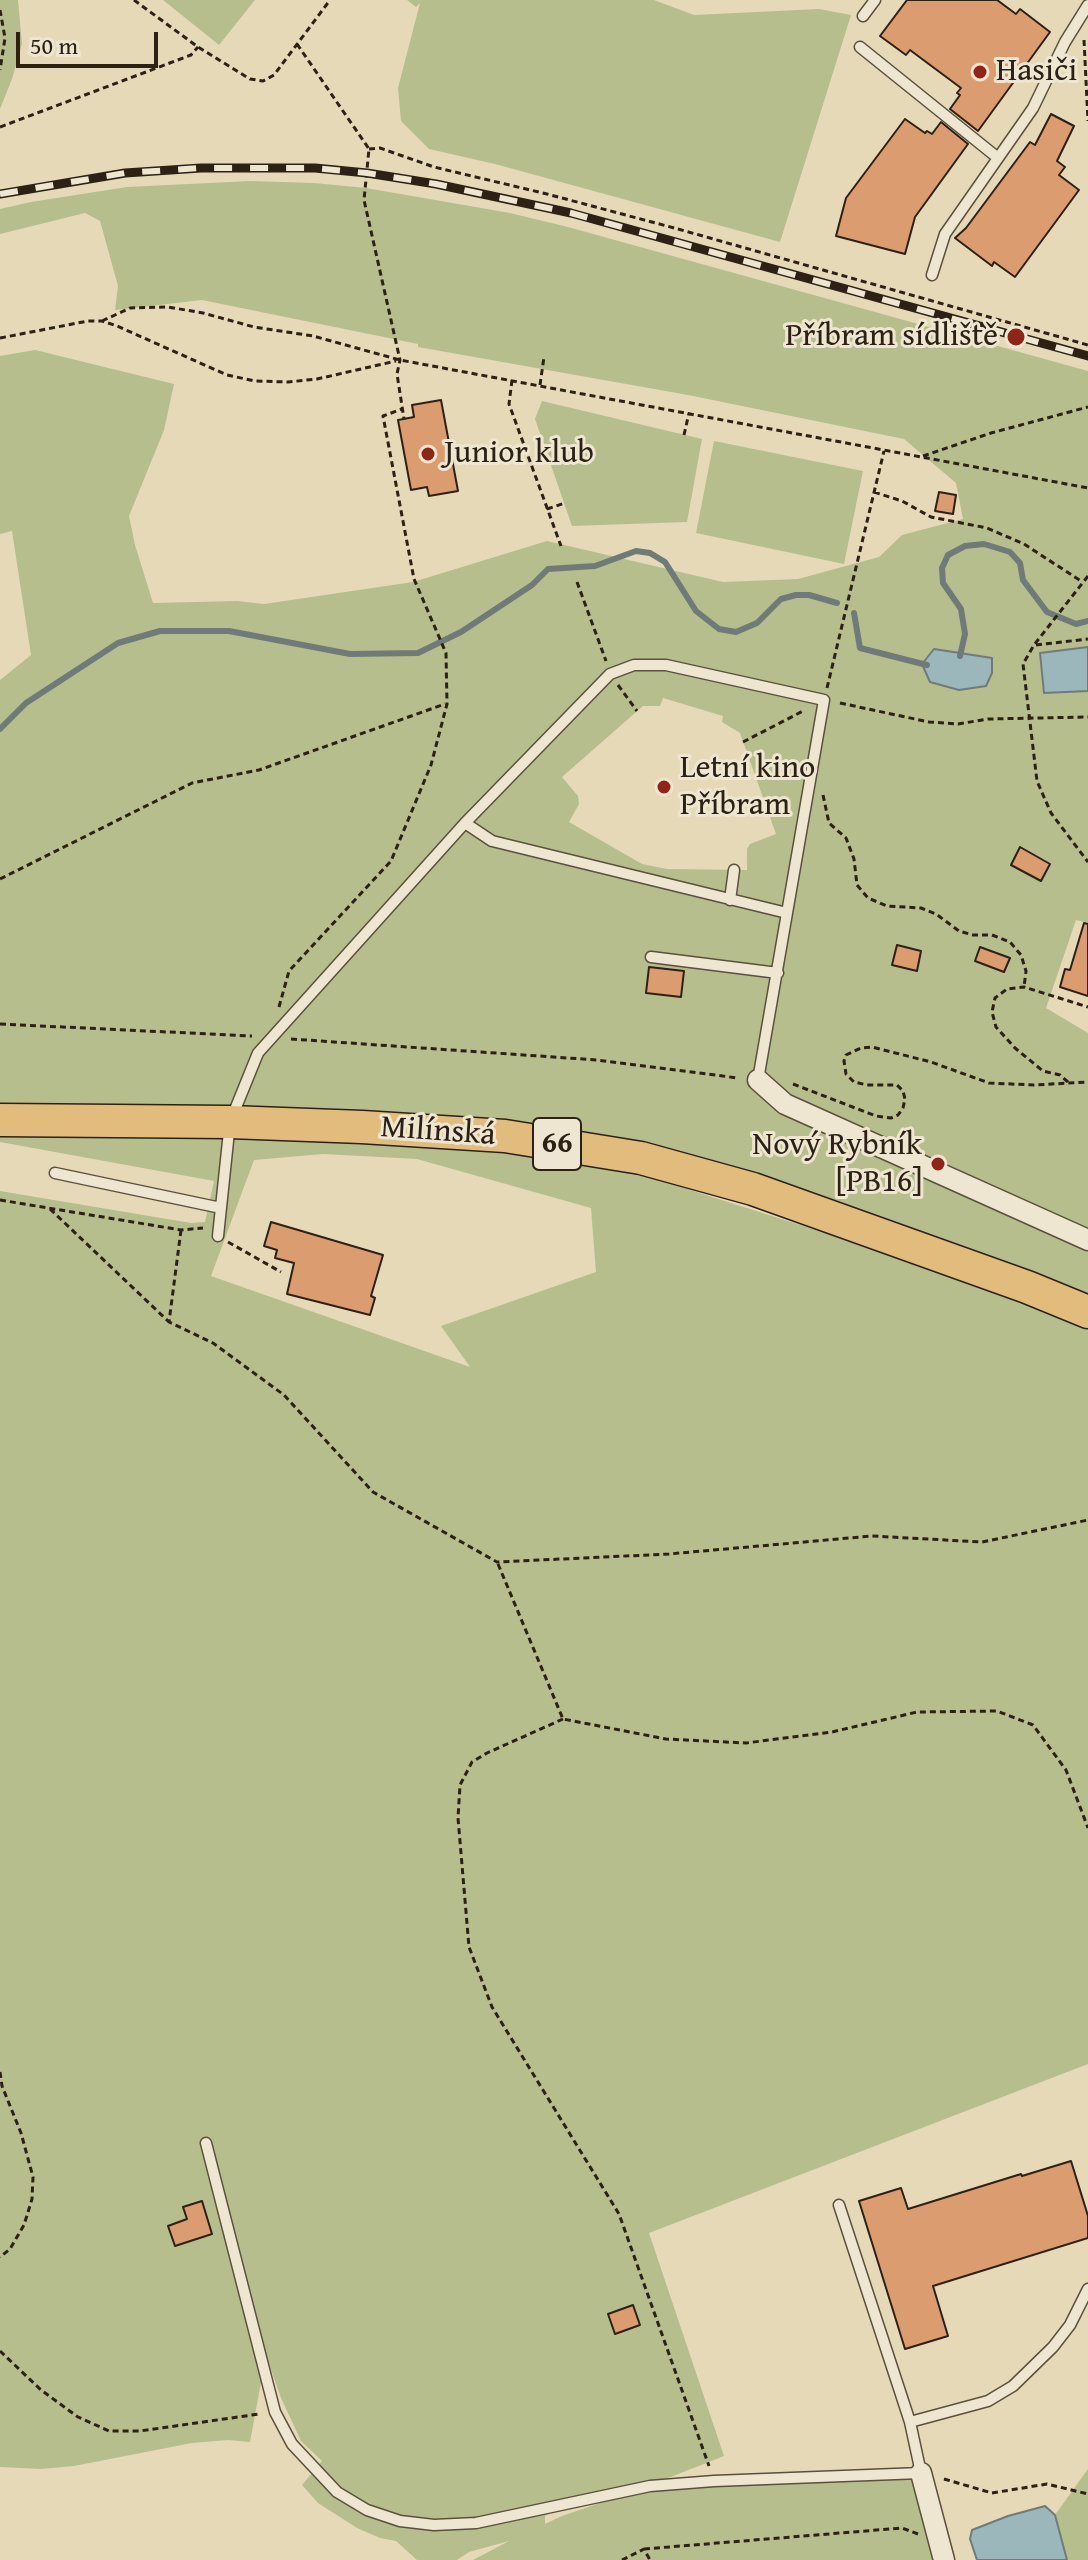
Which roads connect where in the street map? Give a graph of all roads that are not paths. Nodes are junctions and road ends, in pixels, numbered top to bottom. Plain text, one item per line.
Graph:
1 (875, 0) edge
2 (1088, 5) edge
3 (863, 16) dead end
4 (860, 47) dead end
5 (998, 158) junction
6 (932, 275) dead end
7 (465, 823) junction
8 (734, 870) dead end
9 (730, 900) junction
10 (787, 913) junction
11 (651, 957) dead end
12 (778, 973) junction
13 (758, 1080) joint
14 (0, 1120) edge
15 (230, 1122) junction
16 (55, 1173) dead end
17 (221, 1208) junction
18 (219, 1232) road end
19 (1088, 1240) edge
20 (1088, 1312) edge
21 (206, 2143) dead end
22 (839, 2205) dead end
23 (1088, 2289) edge
24 (910, 2422) junction
25 (921, 2473) junction
26 (944, 2560) edge

1 - 3 lane
2 - 5 lane
4 - 5 lane
5 - 6 lane
7 - 9 lane
7 - 10 lane
7 - 15 lane
8 - 9 lane
9 - 10 lane
10 - 12 lane
11 - 12 lane
12 - 13 lane
13 - 19 street
14 - 15 main road, Milínská / 66
15 - 17 lane
15 - 20 main road, Milínská / 66
16 - 17 lane
17 - 18 lane
21 - 25 lane
22 - 24 lane
23 - 24 lane
24 - 25 lane
25 - 26 street

